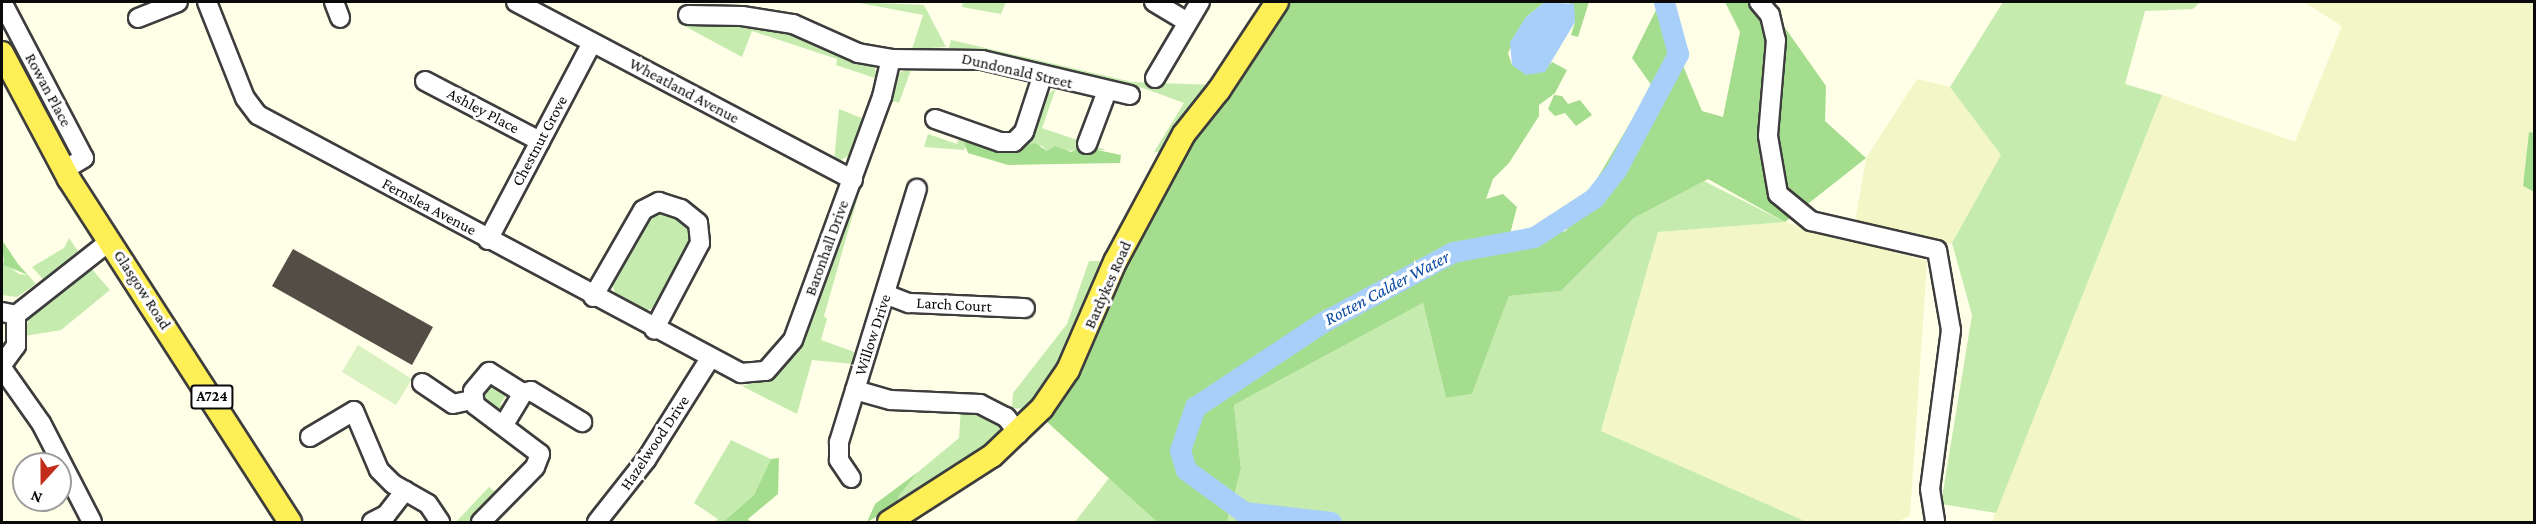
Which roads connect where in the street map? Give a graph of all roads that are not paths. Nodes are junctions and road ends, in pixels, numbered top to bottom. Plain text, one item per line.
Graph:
1 (2, 2) edge
2 (178, 2) edge
3 (207, 2) edge
4 (516, 2) edge
5 (1154, 2) edge
6 (1200, 2) edge
7 (1277, 2) edge
8 (1758, 2) edge
9 (687, 15) dead end
10 (138, 18) dead end
11 (1187, 22) junction
12 (592, 43) junction
13 (2, 53) edge
14 (891, 59) junction
15 (1042, 77) junction
16 (1155, 78) dead end
17 (425, 81) dead end
18 (1107, 91) junction
19 (1130, 96) dead end
20 (935, 119) dead end
21 (540, 141) junction
22 (1087, 144) dead end
23 (64, 170) junction
24 (853, 180) junction
25 (917, 189) dead end
26 (488, 240) junction
27 (110, 241) junction
28 (885, 294) junction
29 (593, 297) junction
30 (1025, 308) dead end
31 (8, 313) edge
32 (654, 330) junction
33 (709, 360) junction
34 (2, 367) edge
35 (422, 383) dead end
36 (855, 390) junction
37 (523, 393) junction
38 (472, 400) junction
39 (582, 422) dead end
40 (504, 425) junction
41 (1019, 434) junction
42 (310, 437) dead end
43 (851, 478) dead end
44 (405, 491) junction
45 (607, 520) edge
46 (92, 522) edge
47 (290, 522) edge
48 (372, 522) edge
49 (440, 522) edge
50 (481, 522) edge
51 (889, 522) edge
52 (1935, 522) edge

1 - 23 street, Rowan Place
2 - 10 street
3 - 26 street, Fernslea Avenue
4 - 12 street, Wheatland Avenue
5 - 11 street
6 - 11 street
7 - 41 main road, Bardykes Road
8 - 52 street
9 - 14 street, Dundonald Street
11 - 16 street
12 - 21 street, Chestnut Grove
12 - 24 street, Wheatland Avenue
13 - 23 main road, Glasgow Road / A724
14 - 15 street, Dundonald Street
14 - 24 street, Baronhall Drive
15 - 18 street, Dundonald Street
15 - 20 street
17 - 21 street, Ashley Place
18 - 19 street, Dundonald Street
18 - 22 street
21 - 26 street, Chestnut Grove
23 - 27 main road, Glasgow Road / A724
24 - 33 street, Baronhall Drive
25 - 28 street, Willow Drive
26 - 29 street, Fernslea Avenue
27 - 31 street
27 - 47 main road, Glasgow Road / A724
28 - 30 street, Larch Court
28 - 36 street, Willow Drive
29 - 32 street, Fernslea Avenue
29 - 32 street
31 - 34 street
32 - 33 street, Fernslea Avenue
33 - 45 street, Hazelwood Drive
34 - 46 street
35 - 38 street
36 - 41 street
36 - 43 street, Willow Drive
37 - 38 street
37 - 39 street
37 - 40 street
38 - 40 street
40 - 50 street
41 - 51 main road, Bardykes Road
42 - 44 street
44 - 48 street
44 - 49 street

